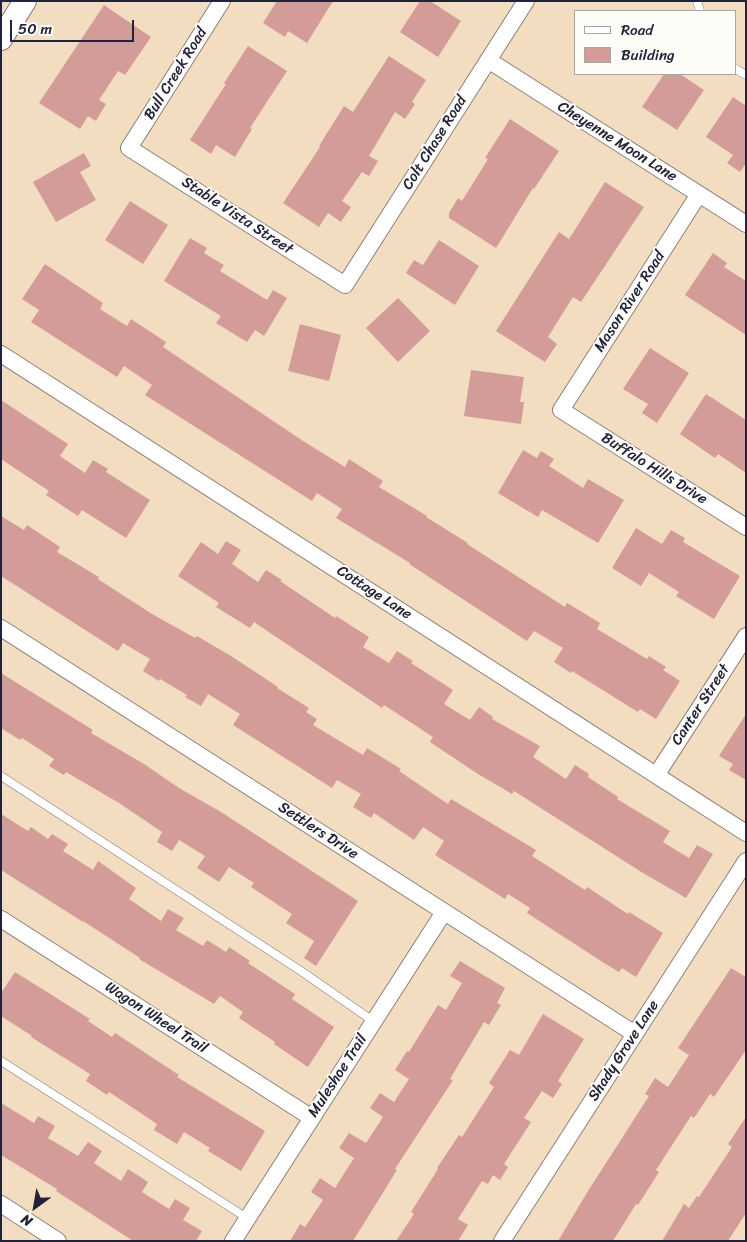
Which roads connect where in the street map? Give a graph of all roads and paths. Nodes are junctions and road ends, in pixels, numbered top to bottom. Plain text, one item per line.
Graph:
1 (26, 1) edge
2 (222, 1) edge
3 (526, 1) edge
4 (1, 39) edge
5 (488, 60) junction
6 (129, 148) joint
7 (699, 194) junction
8 (746, 224) edge
9 (345, 285) joint
10 (1, 354) edge
11 (562, 410) joint
12 (746, 527) edge
13 (1, 628) edge
14 (746, 636) edge
15 (657, 774) junction
16 (1, 776) edge
17 (746, 833) edge
18 (746, 861) edge
19 (444, 912) junction
20 (1, 919) edge
21 (373, 1021) junction
22 (635, 1034) junction
23 (1, 1061) edge
24 (312, 1118) junction
25 (1, 1204) edge
26 (247, 1218) junction
27 (58, 1241) edge
28 (233, 1241) edge
29 (502, 1241) edge

1 - 4 main road
2 - 6 street, Bull Creek Road
3 - 5 street, Colt Chase Road
5 - 7 street, Cheyenne Moon Lane
5 - 9 street, Colt Chase Road
6 - 9 street, Stable Vista Street
7 - 8 street, Cheyenne Moon Lane
7 - 11 street, Mason River Road
10 - 15 street, Cottage Lane
11 - 12 street, Buffalo Hills Drive
13 - 19 street, Settlers Drive
14 - 15 street, Canter Street
15 - 17 street, Cottage Lane
16 - 21 lane
18 - 22 street, Shady Grove Lane
19 - 21 street, Muleshoe Trail
19 - 22 street, Settlers Drive
20 - 24 street, Wagon Wheel Trail
21 - 24 street, Muleshoe Trail
22 - 29 street, Shady Grove Lane
23 - 26 lane
24 - 26 street, Muleshoe Trail
25 - 27 street
26 - 28 street, Muleshoe Trail

